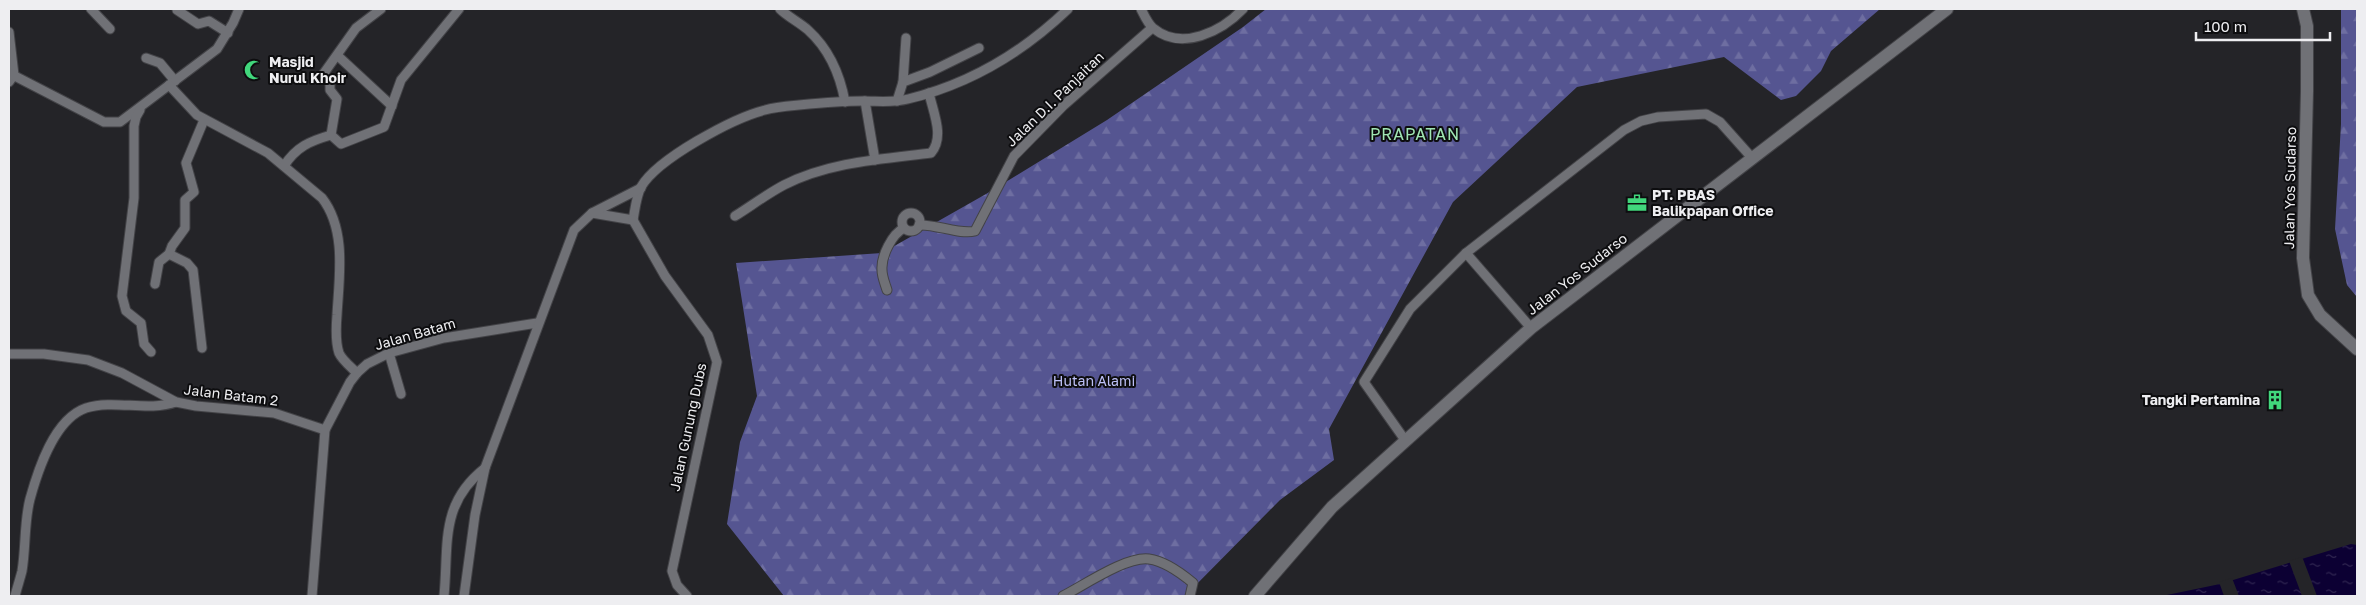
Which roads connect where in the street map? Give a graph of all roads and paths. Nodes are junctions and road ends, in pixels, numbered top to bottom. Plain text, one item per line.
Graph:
1 (91, 9) edge
2 (239, 9) edge
3 (381, 9) edge
4 (459, 9) edge
5 (780, 9) edge
6 (1068, 9) edge
7 (1141, 9) edge
8 (1243, 9) edge
9 (1947, 9) edge
10 (2303, 9) edge
11 (177, 10) edge
12 (1152, 28) junction
13 (110, 29) dead end
14 (9, 32) edge
15 (228, 33) junction
16 (906, 38) dead end
17 (979, 48) dead end
18 (338, 56) junction
19 (146, 58) dead end
20 (10, 77) edge
21 (903, 82) junction
22 (172, 83) junction
23 (929, 94) junction
24 (865, 101) junction
25 (897, 101) junction
26 (146, 102) junction
27 (845, 102) junction
28 (392, 106) junction
29 (204, 120) junction
30 (331, 135) junction
31 (875, 160) junction
32 (1753, 160) junction
33 (284, 166) junction
34 (641, 188) junction
35 (592, 213) junction
36 (735, 216) dead end
37 (633, 220) junction
38 (919, 225) junction
39 (904, 228) junction
40 (1466, 253) junction
41 (169, 254) junction
42 (155, 284) dead end
43 (886, 290) dead end
44 (537, 323) junction
45 (1532, 328) junction
46 (202, 348) dead end
47 (2357, 349) edge
48 (151, 352) dead end
49 (389, 353) junction
50 (9, 354) edge
51 (357, 373) junction
52 (401, 394) dead end
53 (176, 402) junction
54 (325, 430) junction
55 (1405, 440) junction
56 (484, 468) junction
57 (15, 596) edge
58 (312, 596) edge
59 (444, 596) edge
60 (464, 596) edge
61 (687, 596) edge
62 (1063, 596) edge
63 (1190, 596) edge
64 (1255, 596) edge

1 - 13 street
2 - 15 street
3 - 18 street
4 - 28 street
5 - 27 street
6 - 23 street
7 - 12 street
8 - 12 street
9 - 32 main road, Jalan Yos Sudarso
10 - 47 main road, Jalan Yos Sudarso
11 - 15 street
12 - 38 street, Jalan D.I. Panjaitan
14 - 20 street
15 - 22 street
16 - 21 street
17 - 21 street
18 - 28 street
18 - 30 street
19 - 22 street
20 - 26 street
21 - 25 street
22 - 26 street
22 - 29 street
23 - 25 street
23 - 31 street
24 - 25 street
24 - 27 street
24 - 31 street
26 - 48 street
27 - 34 street
28 - 30 street
29 - 33 street
29 - 41 street
30 - 33 street
31 - 36 street
32 - 40 street
32 - 45 main road, Jalan Yos Sudarso
33 - 51 street
34 - 35 street
34 - 37 street
35 - 37 street
35 - 44 street
37 - 61 street, Jalan Gunung Dubs
38 - 39 street
38 - 39 street
39 - 43 street
40 - 45 street
40 - 55 street
41 - 42 street
41 - 46 street
44 - 49 street, Jalan Batam
44 - 56 street
45 - 55 main road, Jalan Yos Sudarso
49 - 51 street, Jalan Batam
49 - 52 street
50 - 53 street, Jalan Batam 2
51 - 54 street, Jalan Batam
53 - 54 street, Jalan Batam 2
53 - 57 street
54 - 58 street, Jalan Batam
55 - 64 main road, Jalan Yos Sudarso
56 - 59 street
56 - 60 street
62 - 63 street

